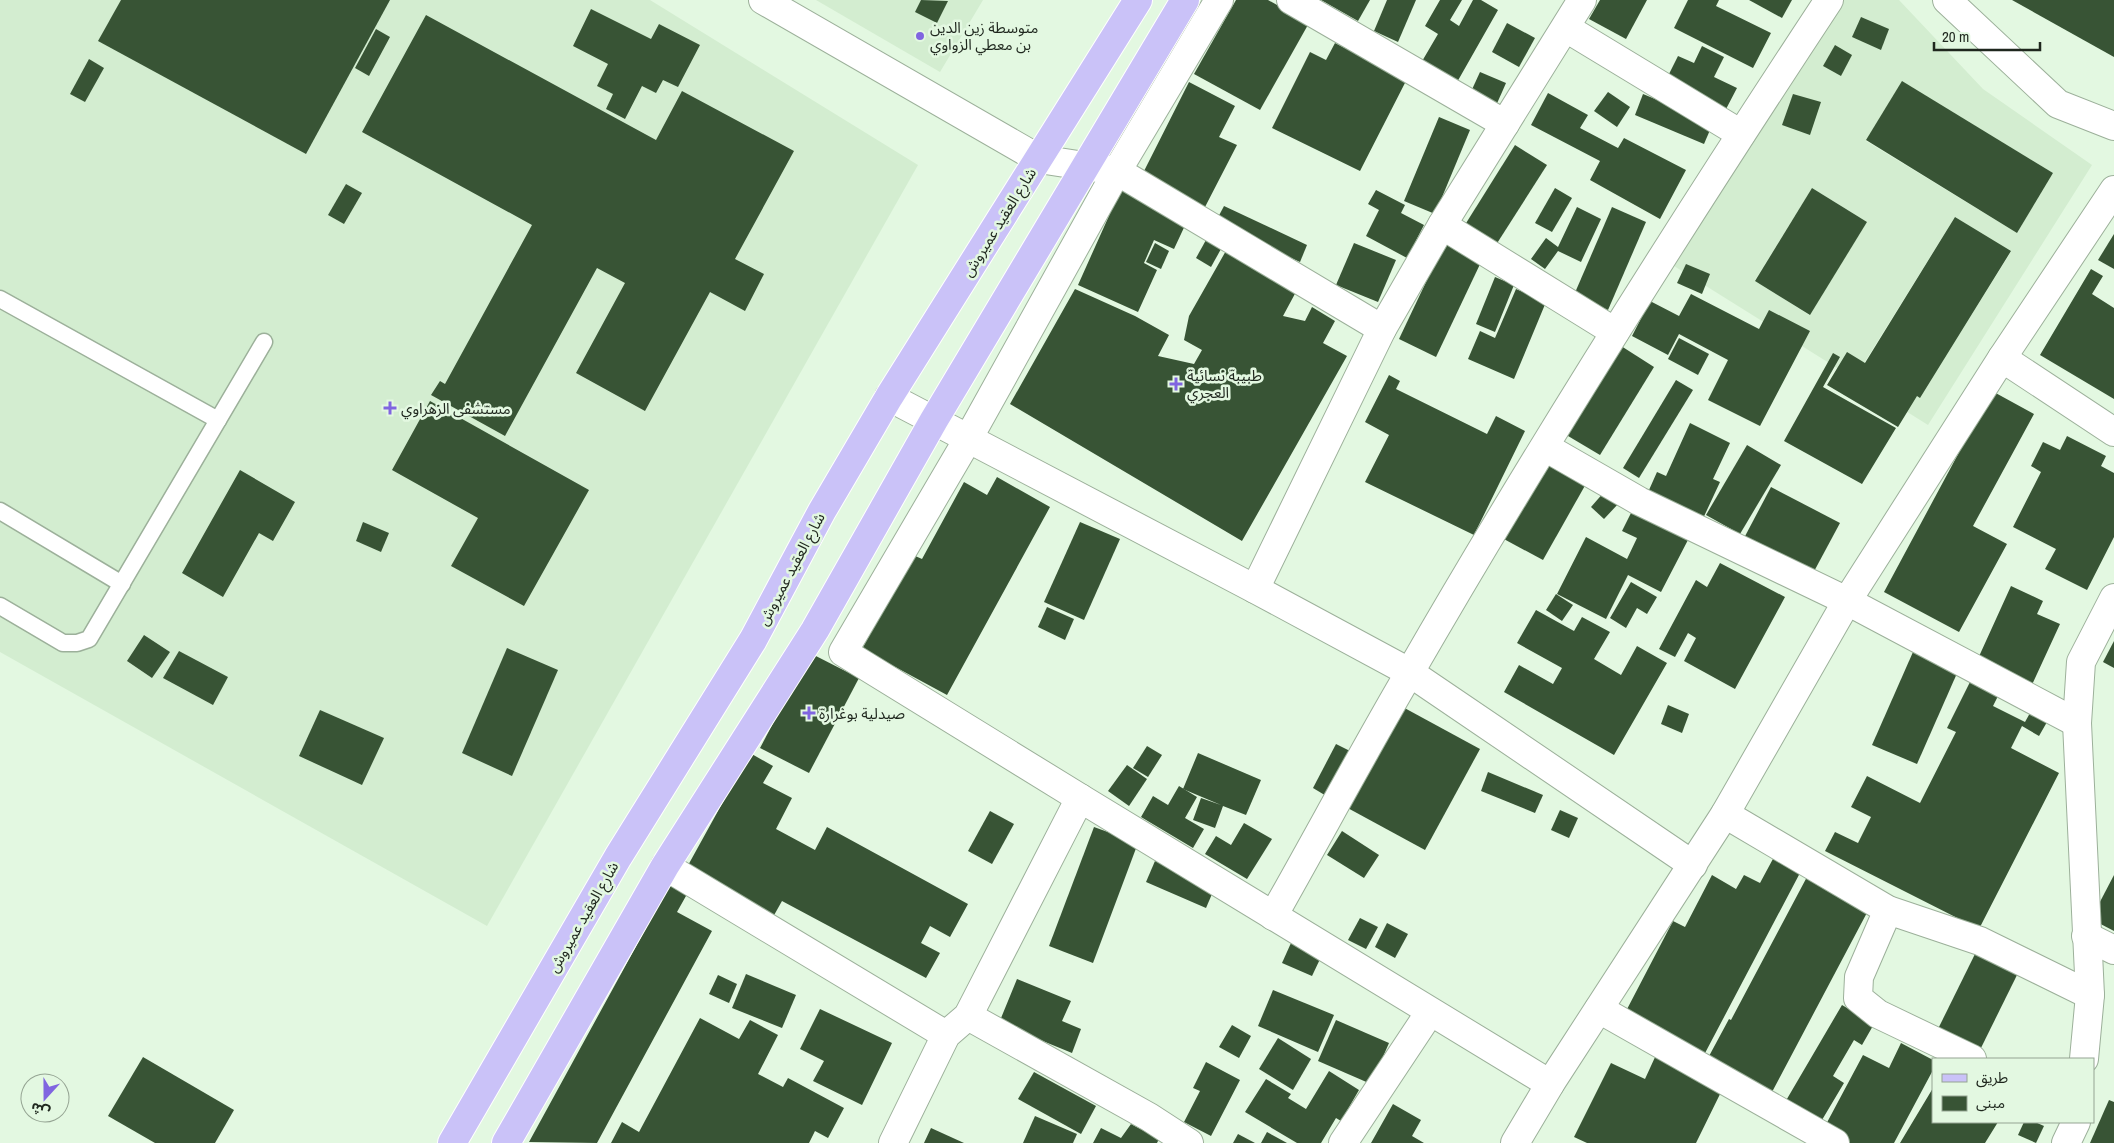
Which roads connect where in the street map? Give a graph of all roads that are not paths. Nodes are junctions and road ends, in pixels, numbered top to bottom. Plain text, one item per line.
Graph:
1 (763, 0) edge
2 (1138, 0) edge
3 (1185, 0) edge
4 (1219, 0) edge
5 (1291, 0) edge
6 (1582, 0) edge
7 (1829, 0) edge
8 (1947, 0) edge
9 (1566, 28) junction
10 (1505, 124) junction
11 (2114, 126) edge
12 (1741, 134) junction
13 (1039, 159) junction
14 (1087, 165) junction
15 (1117, 171) junction
16 (2114, 190) edge
17 (1442, 225) junction
18 (0, 299) edge
19 (1382, 329) junction
20 (1615, 332) junction
21 (264, 342) dead end
22 (2002, 358) junction
23 (889, 397) junction
24 (218, 420) junction
25 (934, 420) junction
26 (2114, 432) edge
27 (968, 439) junction
28 (1545, 447) junction
29 (0, 511) edge
30 (122, 584) junction
31 (1255, 589) junction
32 (2114, 598) edge
33 (1847, 601) junction
34 (0, 606) edge
35 (815, 630) junction
36 (843, 652) junction
37 (1410, 672) junction
38 (2077, 723) junction
39 (1080, 798) junction
40 (1725, 814) junction
41 (1693, 865) junction
42 (665, 866) junction
43 (1888, 910) junction
44 (1273, 916) junction
45 (2086, 936) junction
46 (2114, 950) edge
47 (2090, 995) junction
48 (1599, 1009) junction
49 (1430, 1012) junction
50 (968, 1016) junction
51 (946, 1035) junction
52 (1970, 1058) edge
53 (2084, 1058) edge
54 (1550, 1084) junction
55 (2076, 1123) edge
56 (1520, 1141) edge
57 (452, 1143) edge
58 (506, 1143) edge
59 (893, 1143) edge
60 (1189, 1143) edge
61 (1343, 1143) edge
62 (1835, 1143) edge
63 (2066, 1143) edge

1 - 13 street
2 - 13 main road, شارع العقيد عميروش
3 - 14 main road
4 - 15 street
5 - 10 street
6 - 9 street
7 - 12 street
8 - 11 street
9 - 10 street
9 - 12 street
10 - 17 street
12 - 20 street
13 - 14 street
13 - 23 main road, شارع العقيد عميروش
14 - 15 street
14 - 25 main road
15 - 19 street
15 - 27 street
16 - 22 street
17 - 19 street
17 - 20 street
18 - 24 lane
19 - 31 street
20 - 28 street
21 - 24 lane
22 - 26 street
22 - 33 street
23 - 25 street
23 - 57 main road, شارع العقيد عميروش
24 - 30 lane
25 - 27 street
25 - 35 main road
27 - 31 street
27 - 36 street
28 - 33 street
28 - 37 street
29 - 30 lane
30 - 34 lane
31 - 37 street
32 - 38 street
33 - 38 street
33 - 40 street
35 - 36 street
35 - 42 main road
36 - 39 street
37 - 41 street
37 - 44 street
38 - 45 street
39 - 44 street
39 - 50 street
40 - 41 street
40 - 43 street
41 - 48 street
42 - 51 street
42 - 58 main road
43 - 47 street
43 - 52 street
44 - 49 street
45 - 46 street
45 - 47 street
47 - 53 street
48 - 54 street
48 - 62 street
49 - 54 street
49 - 61 street
50 - 51 street
50 - 60 street
51 - 59 street
54 - 56 street
55 - 63 street

